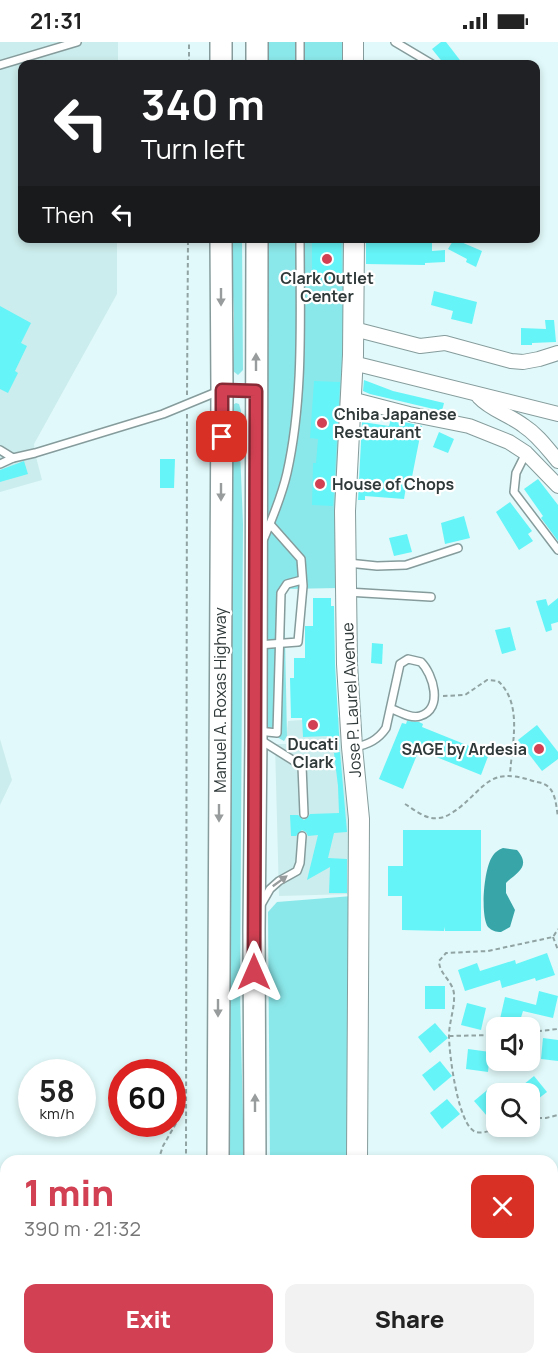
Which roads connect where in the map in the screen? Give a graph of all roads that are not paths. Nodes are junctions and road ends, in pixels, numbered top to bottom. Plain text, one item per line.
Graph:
1 (77, 42) edge
2 (221, 42) edge
3 (257, 42) edge
4 (300, 42) edge
5 (353, 42) edge
6 (395, 42) edge
7 (221, 60) edge
8 (257, 60) edge
9 (300, 60) edge
10 (353, 60) edge
11 (425, 60) edge
12 (0, 65) edge
13 (221, 243) edge
14 (257, 243) edge
15 (300, 243) edge
16 (354, 243) edge
17 (354, 329) junction
18 (558, 353) edge
19 (353, 359) junction
20 (222, 390) junction
21 (478, 390) junction
22 (256, 391) junction
23 (351, 399) junction
24 (558, 414) edge
25 (0, 450) edge
26 (526, 453) junction
27 (13, 458) junction
28 (558, 461) edge
29 (0, 464) edge
30 (558, 486) edge
31 (270, 524) junction
32 (458, 548) dead end
33 (558, 549) edge
34 (256, 560) junction
35 (346, 563) junction
36 (302, 580) junction
37 (346, 592) junction
38 (431, 597) dead end
39 (279, 644) junction
40 (255, 645) junction
41 (392, 709) junction
42 (256, 734) junction
43 (352, 747) junction
44 (304, 814) dead end
45 (302, 836) dead end
46 (254, 929) junction
47 (218, 1155) edge
48 (255, 1155) edge
49 (357, 1155) edge

1 - 12 lane
2 - 7 main road
3 - 8 main road
4 - 9 lane
5 - 10 street
6 - 11 lane
13 -> 20 main road, Manuel A. Roxas Highway
22 -> 14 main road
15 - 31 lane
16 - 17 street, Jose P. Laurel Avenue
17 - 18 street
17 - 19 street, Jose P. Laurel Avenue
19 - 21 street
19 - 23 street, Jose P. Laurel Avenue
20 - 22 main road
20 - 27 lane
20 -> 47 main road, Manuel A. Roxas Highway
21 - 24 street
21 - 28 street
22 - 34 main road
23 - 26 street
23 - 35 street, Jose P. Laurel Avenue
25 - 27 lane
26 - 30 street
26 - 33 lane
27 - 29 lane
31 - 34 lane
31 - 36 lane
32 - 35 lane
34 - 40 main road
35 - 37 street, Jose P. Laurel Avenue
36 - 39 lane
36 - 39 lane
37 - 38 lane
37 - 43 street, Jose P. Laurel Avenue
39 - 40 lane
39 - 42 lane
40 - 42 main road
41 - 41 lane
41 - 43 lane
42 - 44 lane
42 - 46 main road
43 - 49 street, Jose P. Laurel Avenue
46 -> 45 lane
48 -> 46 main road

